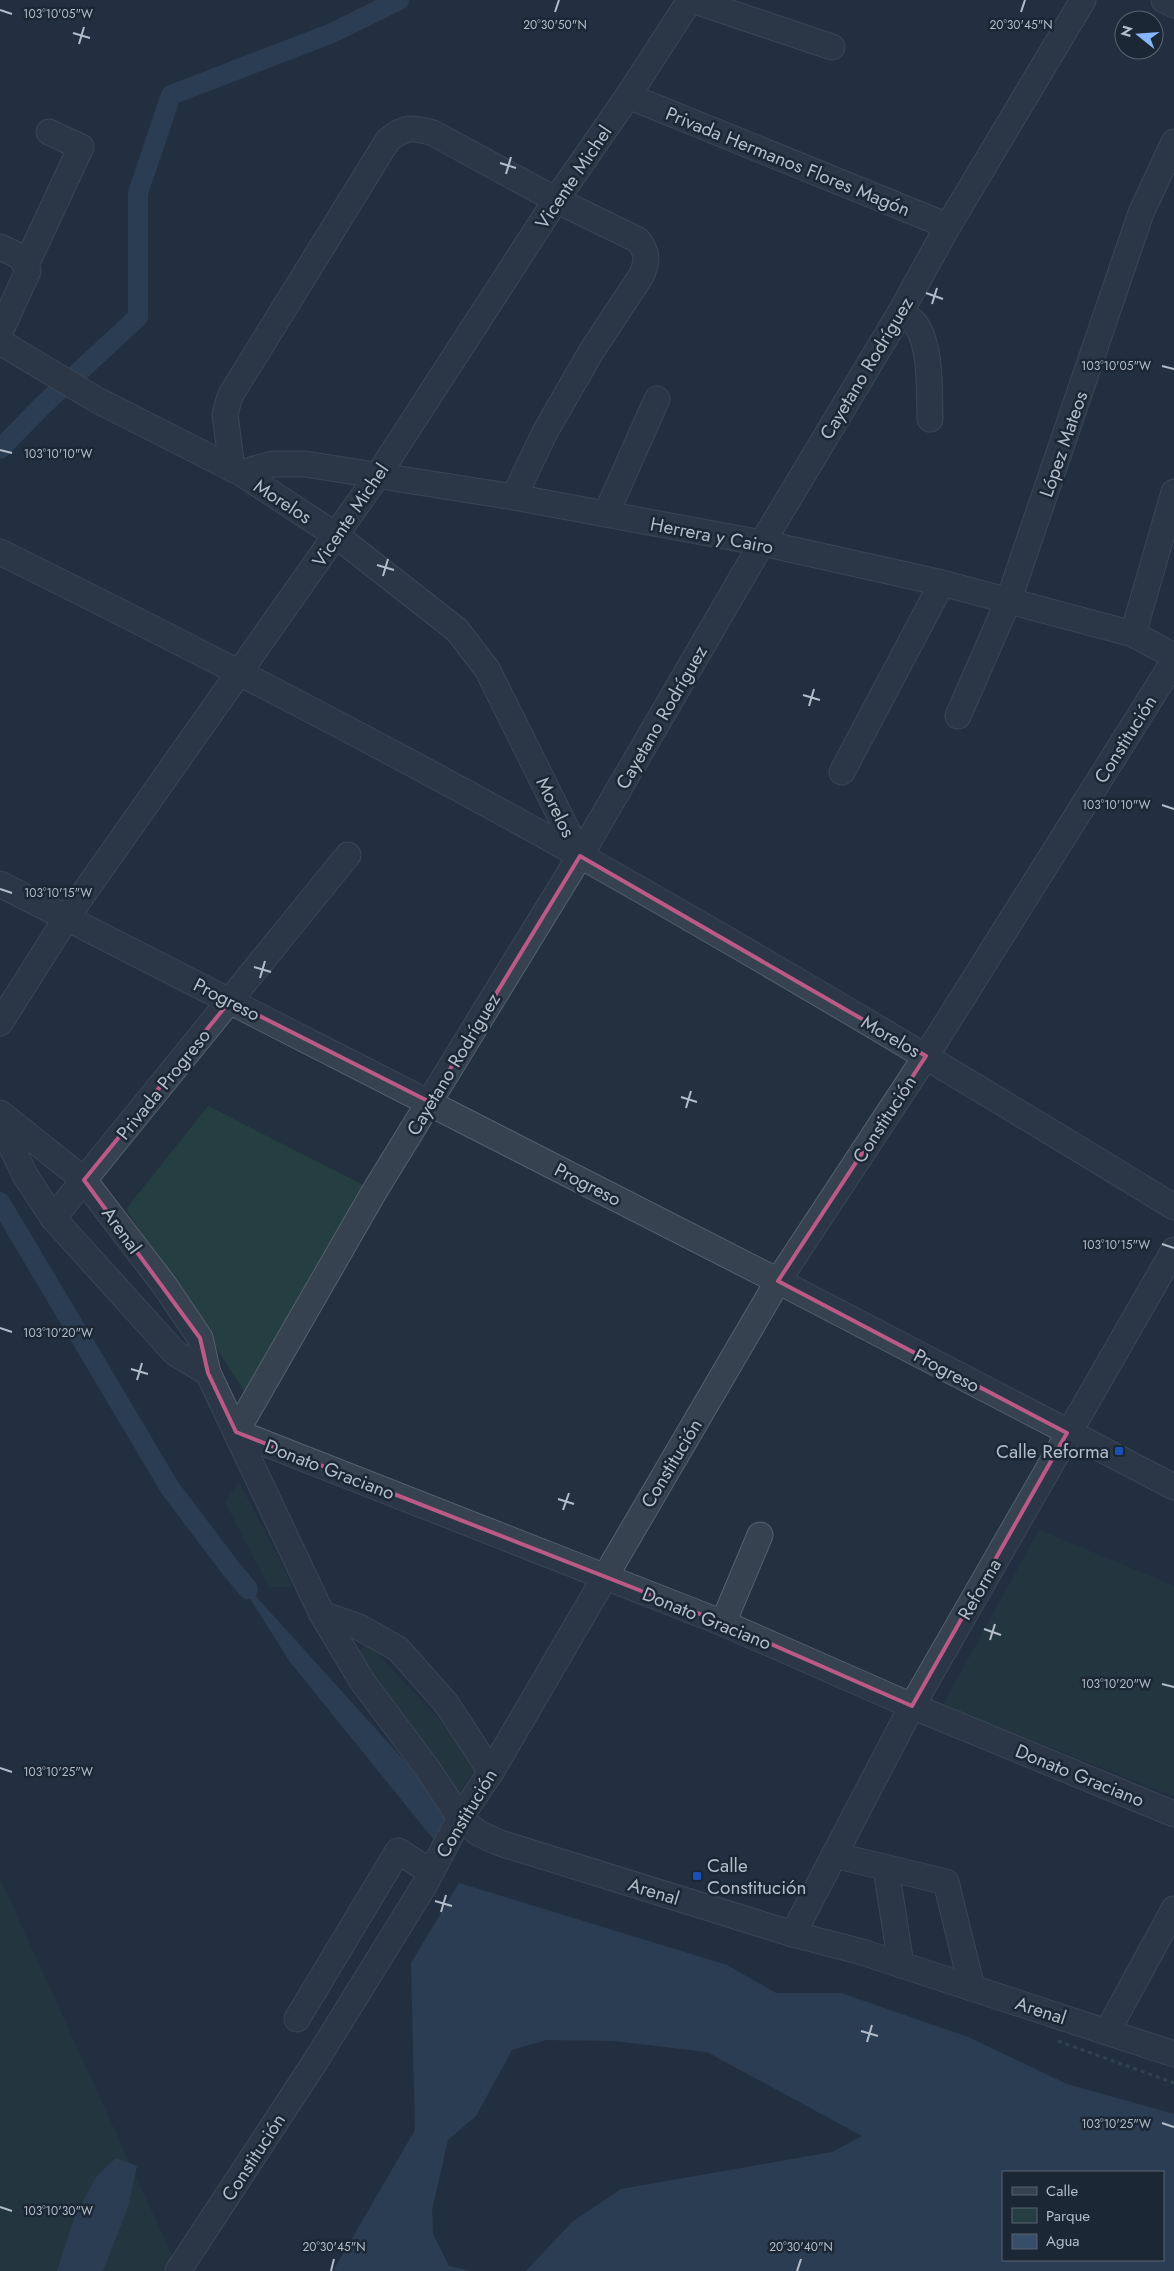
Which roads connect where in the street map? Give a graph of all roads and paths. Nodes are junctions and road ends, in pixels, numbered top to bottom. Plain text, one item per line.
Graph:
1 (691, 0) edge
2 (1083, 0) edge
3 (1164, 0) edge
4 (1174, 5) edge
5 (832, 46) dead end
6 (628, 96) junction
7 (49, 132) dead end
8 (1174, 142) edge
9 (556, 200) junction
10 (948, 226) junction
11 (0, 246) edge
12 (26, 265) junction
13 (900, 313) junction
14 (0, 332) edge
15 (0, 342) edge
16 (657, 399) dead end
17 (930, 419) dead end
18 (236, 471) junction
19 (378, 475) junction
20 (1174, 492) edge
21 (514, 497) junction
22 (606, 514) junction
23 (337, 536) junction
24 (762, 543) junction
25 (0, 552) edge
26 (942, 583) junction
27 (1009, 599) junction
28 (1133, 634) junction
29 (1174, 656) edge
30 (1174, 661) edge
31 (241, 672) junction
32 (958, 716) dead end
33 (842, 772) dead end
34 (348, 855) dead end
35 (580, 856) junction
36 (0, 884) edge
37 (67, 917) junction
38 (230, 1001) junction
39 (0, 1023) edge
40 (926, 1056) junction
41 (430, 1102) junction
42 (0, 1114) edge
43 (0, 1123) edge
44 (84, 1180) junction
45 (1174, 1207) edge
46 (53, 1218) junction
47 (1174, 1250) edge
48 (778, 1281) junction
49 (208, 1373) junction
50 (236, 1432) junction
51 (1068, 1433) junction
52 (1174, 1487) edge
53 (760, 1535) dead end
54 (604, 1576) junction
55 (322, 1614) junction
56 (724, 1623) junction
57 (912, 1706) junction
58 (490, 1772) junction
59 (1174, 1814) edge
60 (460, 1818) junction
61 (834, 1856) junction
62 (886, 1868) junction
63 (431, 1872) junction
64 (1174, 1909) edge
65 (793, 1934) junction
66 (901, 1965) junction
67 (972, 1988) junction
68 (297, 2019) dead end
69 (1107, 2032) junction
70 (1174, 2054) edge
71 (178, 2271) edge

1 - 5 street
1 - 6 street, Vicente Michel
2 - 10 street, Cayetano Rodríguez
3 - 4 street
6 - 9 street, Vicente Michel
6 - 10 street, Privada Hermanos Flores Magón
7 - 12 street
8 - 27 street, López Mateos
9 - 18 street
9 - 19 street, Vicente Michel
9 - 21 street
10 - 13 street, Cayetano Rodríguez
11 - 12 street
12 - 14 street
13 - 17 street
13 - 24 street, Cayetano Rodríguez
15 - 18 street, Morelos
16 - 22 street
18 - 19 street, Herrera y Cairo
18 - 23 street, Morelos
19 - 21 street, Herrera y Cairo
19 - 23 street, Vicente Michel
20 - 28 street
21 - 22 street, Herrera y Cairo
22 - 24 street, Herrera y Cairo
23 - 31 street, Vicente Michel
23 - 35 street, Morelos
24 - 26 street, Herrera y Cairo
24 - 35 street, Cayetano Rodríguez
25 - 31 street, Morelos
26 - 27 street, Herrera y Cairo
26 - 33 street
27 - 28 street, Herrera y Cairo
27 - 32 street, López Mateos
28 - 29 street, Herrera y Cairo
30 - 40 street, Constitución
31 - 35 street, Morelos
31 - 37 street, Vicente Michel
34 - 38 street, Privada Progreso
35 - 40 street, Morelos
35 - 41 street, Cayetano Rodríguez
36 - 37 street, Progreso
37 - 38 street, Progreso
37 - 39 street, Vicente Michel
38 - 41 street, Progreso
38 - 44 street, Privada Progreso
40 - 45 street, Morelos
40 - 48 street, Constitución
41 - 48 street, Progreso
41 - 50 street, Cayetano Rodríguez
42 - 44 street, Arenal
43 - 46 street
44 - 46 street, Privada Progreso
44 - 49 street, Arenal
46 - 49 street
47 - 51 street, Reforma
48 - 51 street, Progreso
48 - 54 street, Constitución
49 - 50 street, Arenal
50 - 54 street, Donato Graciano
50 - 55 street, Arenal
51 - 52 street, Progreso
51 - 57 street, Reforma
53 - 56 street
54 - 56 street, Donato Graciano
54 - 58 street, Constitución
55 - 58 street
55 - 60 street, Arenal
56 - 57 street, Donato Graciano
57 - 59 street, Donato Graciano
57 - 61 street, Reforma
58 - 60 street, Constitución
60 - 63 street, Constitución
60 - 65 street, Arenal
61 - 62 street
61 - 65 street, Reforma
62 - 66 street
62 - 67 street
63 - 68 street
63 - 71 street, Constitución
64 - 69 street
65 - 66 street, Arenal
66 - 67 street, Arenal
67 - 69 street, Arenal
69 - 70 street, Arenal

